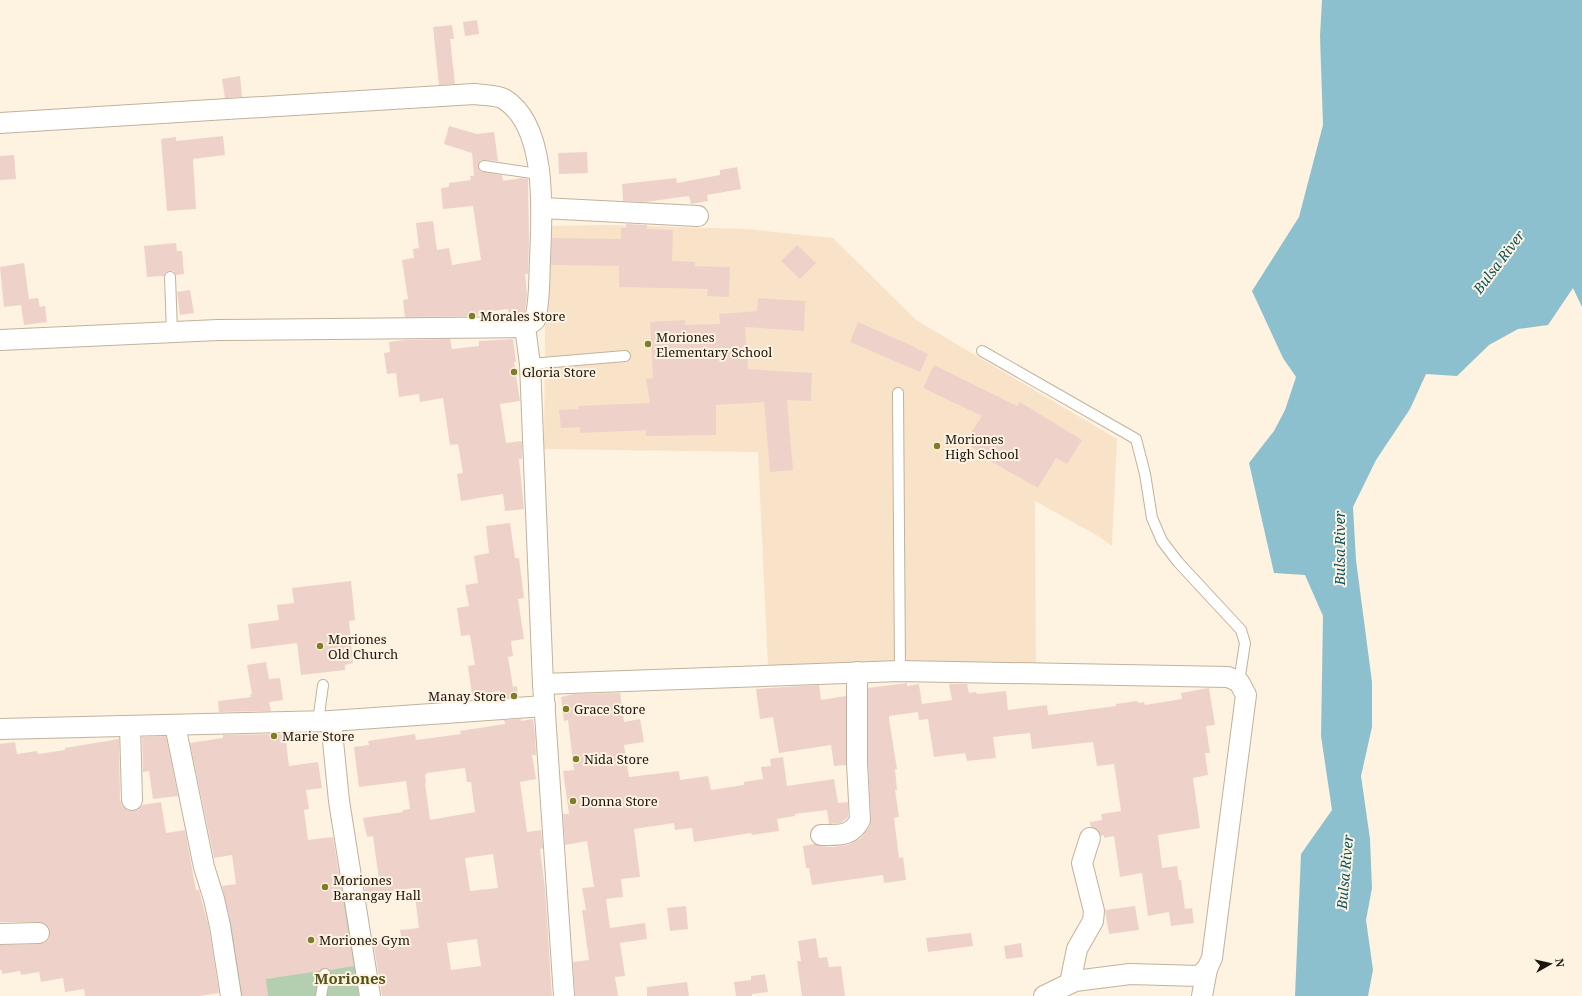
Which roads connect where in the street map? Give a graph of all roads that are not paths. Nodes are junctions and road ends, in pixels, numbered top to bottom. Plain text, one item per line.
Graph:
1 (0, 123) edge
2 (484, 166) dead end
3 (538, 174) junction
4 (542, 208) junction
5 (698, 216) dead end
6 (170, 277) dead end
7 (525, 327) junction
8 (172, 332) junction
9 (0, 340) edge
10 (982, 351) dead end
11 (625, 356) dead end
12 (530, 364) junction
13 (898, 393) dead end
14 (900, 671) junction
15 (857, 672) junction
16 (1239, 682) junction
17 (543, 684) junction
18 (323, 685) dead end
19 (544, 706) junction
20 (325, 721) junction
21 (175, 725) junction
22 (130, 726) junction
23 (0, 729) edge
24 (132, 800) dead end
25 (821, 835) dead end
26 (1090, 838) dead end
27 (39, 933) dead end
28 (0, 934) edge
29 (1207, 969) junction
30 (325, 974) dead end
31 (1070, 983) junction
32 (231, 996) edge
33 (321, 996) edge
34 (370, 996) edge
35 (564, 996) edge
36 (1044, 996) edge
37 (1202, 996) edge

1 - 3 street
2 - 3 lane
3 - 4 street
4 - 5 street
4 - 7 street
6 - 8 lane
7 - 8 street
7 - 12 street
8 - 9 street
10 - 16 lane
11 - 12 lane
12 - 17 street
13 - 14 lane
14 - 15 street
14 - 16 street
15 - 17 street
15 - 25 street
16 - 29 street
17 - 19 street
18 - 20 lane
19 - 20 street
19 - 35 street
20 - 21 street
20 - 34 street
21 - 22 street
21 - 32 street
22 - 23 street
22 - 24 street
26 - 31 street
27 - 28 street
29 - 31 street
29 - 37 street
30 - 33 lane
31 - 36 street

